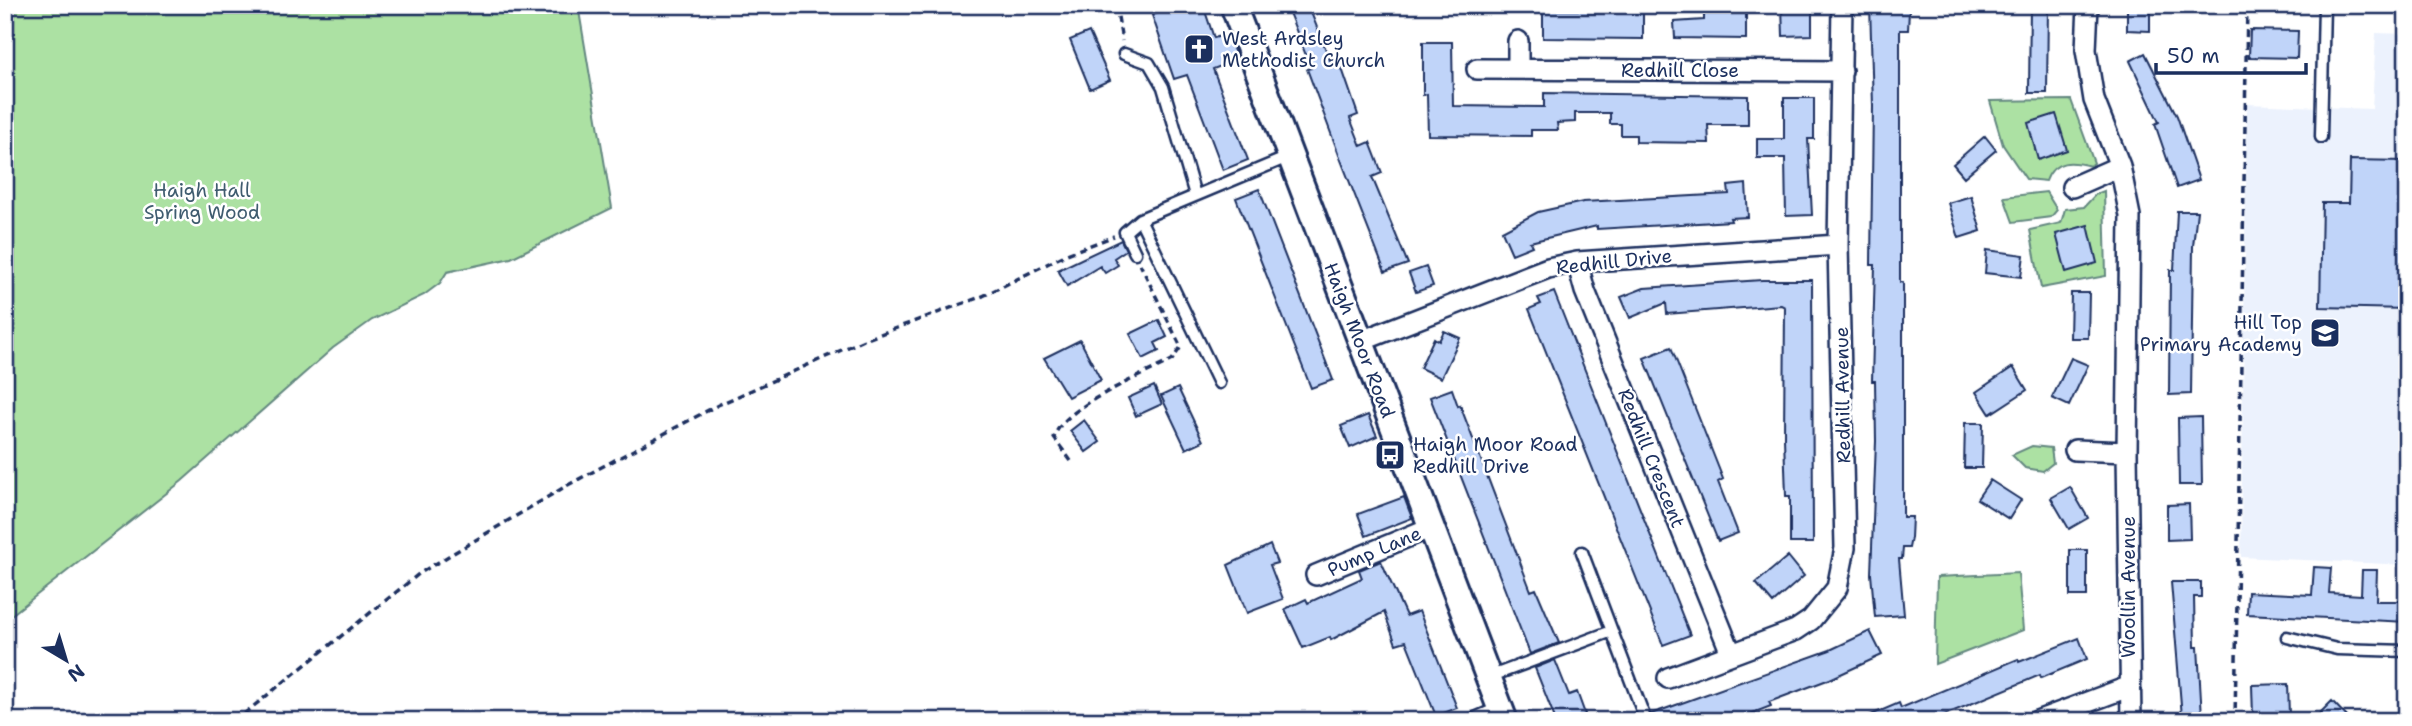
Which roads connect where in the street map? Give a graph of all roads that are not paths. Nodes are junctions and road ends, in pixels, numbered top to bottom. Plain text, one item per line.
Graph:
1 (1233, 5) edge
2 (1842, 5) edge
3 (2088, 5) edge
4 (2324, 5) edge
5 (1518, 41) dead end
6 (1124, 54) road end
7 (1477, 69) dead end
8 (1518, 69) junction
9 (1842, 71) junction
10 (2321, 137) dead end
11 (1288, 157) junction
12 (2120, 166) junction
13 (2072, 187) dead end
14 (1195, 195) junction
15 (1140, 219) junction
16 (1839, 244) junction
17 (1135, 253) road end
18 (1577, 262) junction
19 (1361, 341) junction
20 (1219, 383) dead end
21 (2075, 450) dead end
22 (2127, 452) junction
23 (1432, 527) junction
24 (1582, 552) dead end
25 (1316, 575) dead end
26 (1612, 631) junction
27 (2287, 637) dead end
28 (2407, 651) edge
29 (1731, 653) junction
30 (1488, 677) junction
31 (1668, 678) dead end
32 (2128, 687) junction
33 (1503, 714) edge
34 (1468, 721) edge
35 (1646, 721) edge
36 (2038, 721) edge
37 (2131, 721) edge

1 - 11 street, Haigh Moor Road
2 - 9 street, Redhill Avenue
3 - 12 street, Woollin Avenue
4 - 10 lane
5 - 8 street
6 - 14 lane
7 - 8 street, Redhill Close
8 - 9 street, Redhill Close
9 - 16 street, Redhill Avenue
11 - 14 lane
11 - 19 street, Haigh Moor Road
12 - 13 street
12 - 22 street, Woollin Avenue
14 - 15 lane
15 - 17 lane
15 - 20 lane
16 - 18 street, Redhill Drive
16 - 29 street, Redhill Avenue
18 - 19 street, Redhill Drive
18 - 29 street, Redhill Crescent
19 - 23 street, Haigh Moor Road
21 - 22 street
22 - 32 street, Woollin Avenue
23 - 25 street, Pump Lane
23 - 30 street, Haigh Moor Road
24 - 26 lane
26 - 30 lane
26 - 35 lane
27 - 28 lane
29 - 31 street, Redhill Avenue
30 - 33 street, Haigh Moor Road
32 - 36 street
32 - 37 street, Woollin Avenue
33 - 34 lane

